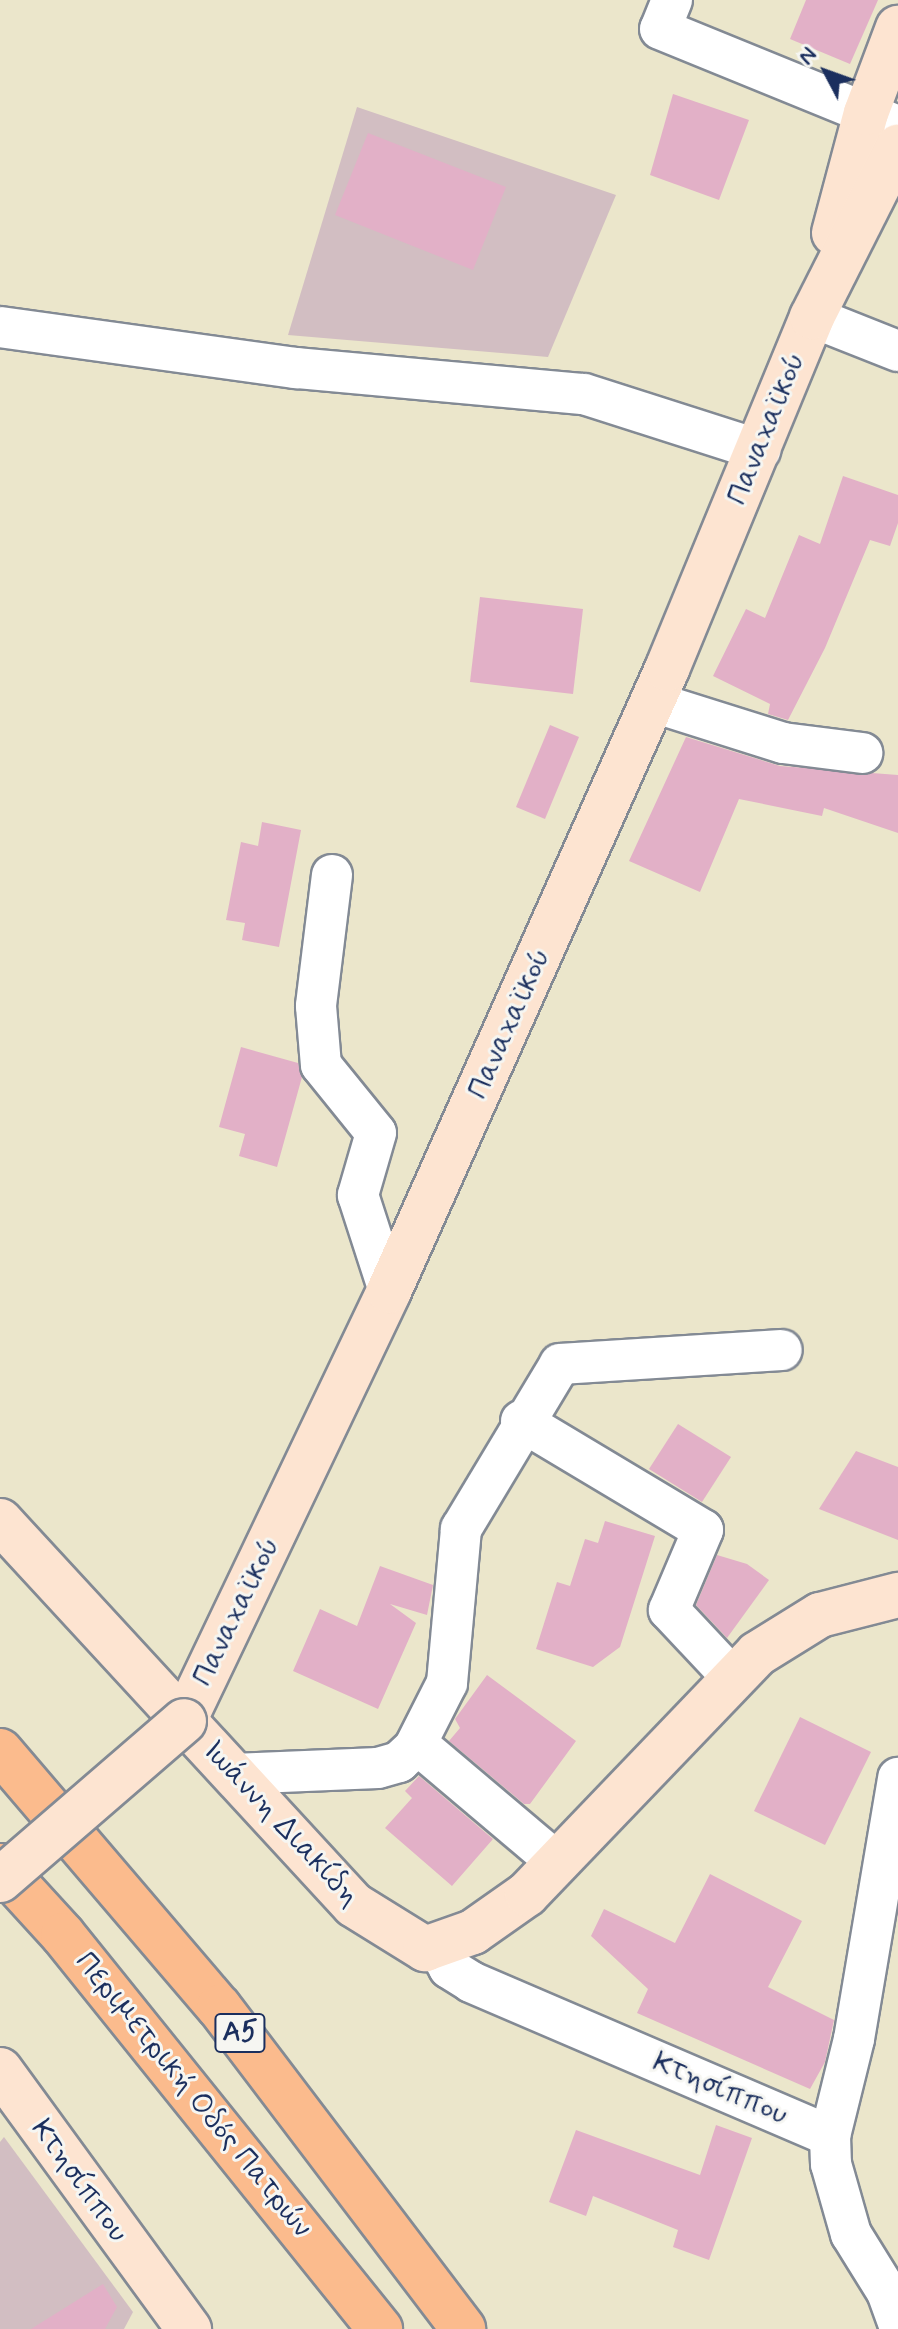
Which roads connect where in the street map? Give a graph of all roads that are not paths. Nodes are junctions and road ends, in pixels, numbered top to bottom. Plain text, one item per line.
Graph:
1 (666, 15) edge
2 (898, 28) edge
3 (882, 120) edge
4 (898, 147) edge
5 (812, 317) junction
6 (0, 327) edge
7 (898, 351) edge
8 (760, 450) junction
9 (653, 702) junction
10 (862, 753) dead end
11 (332, 875) dead end
12 (389, 1291) junction
13 (782, 1350) dead end
14 (521, 1421) junction
15 (0, 1521) edge
16 (898, 1595) edge
17 (732, 1677) junction
18 (184, 1721) junction
19 (417, 1744) junction
20 (0, 1751) edge
21 (233, 1774) junction
22 (898, 1778) edge
23 (558, 1863) junction
24 (0, 1866) edge
25 (0, 1880) edge
26 (438, 1948) junction
27 (0, 2070) edge
28 (830, 2136) junction
29 (898, 2322) edge
30 (189, 2329) edge
31 (380, 2329) edge
32 (463, 2329) edge

1 - 3 street
2 - 3 main road, Παναχαϊκού
3 - 5 main road, Παναχαϊκού
4 - 5 main road, Παναχαϊκού
5 - 7 street
5 - 8 main road, Παναχαϊκού
6 - 8 street
8 - 9 main road, Παναχαϊκού
9 - 10 street
9 - 12 main road, Παναχαϊκού
11 - 12 street
12 - 18 main road, Παναχαϊκού
13 - 14 street
14 - 17 street
14 - 19 street
15 - 18 main road, Ιωάννη Διακίδη
16 - 17 main road
17 - 23 main road
18 - 21 main road, Ιωάννη Διακίδη
18 - 25 main road, bridge
19 - 21 street
19 - 23 street
20 - 32 highway, Α5
21 - 26 main road, Ιωάννη Διακίδη
22 - 28 street
23 - 26 main road
24 - 31 highway, Περιμετρική Οδός Πατρών / Α5
26 - 28 street, Κτησίππου
27 - 30 main road, Κτησίππου
28 - 29 street

